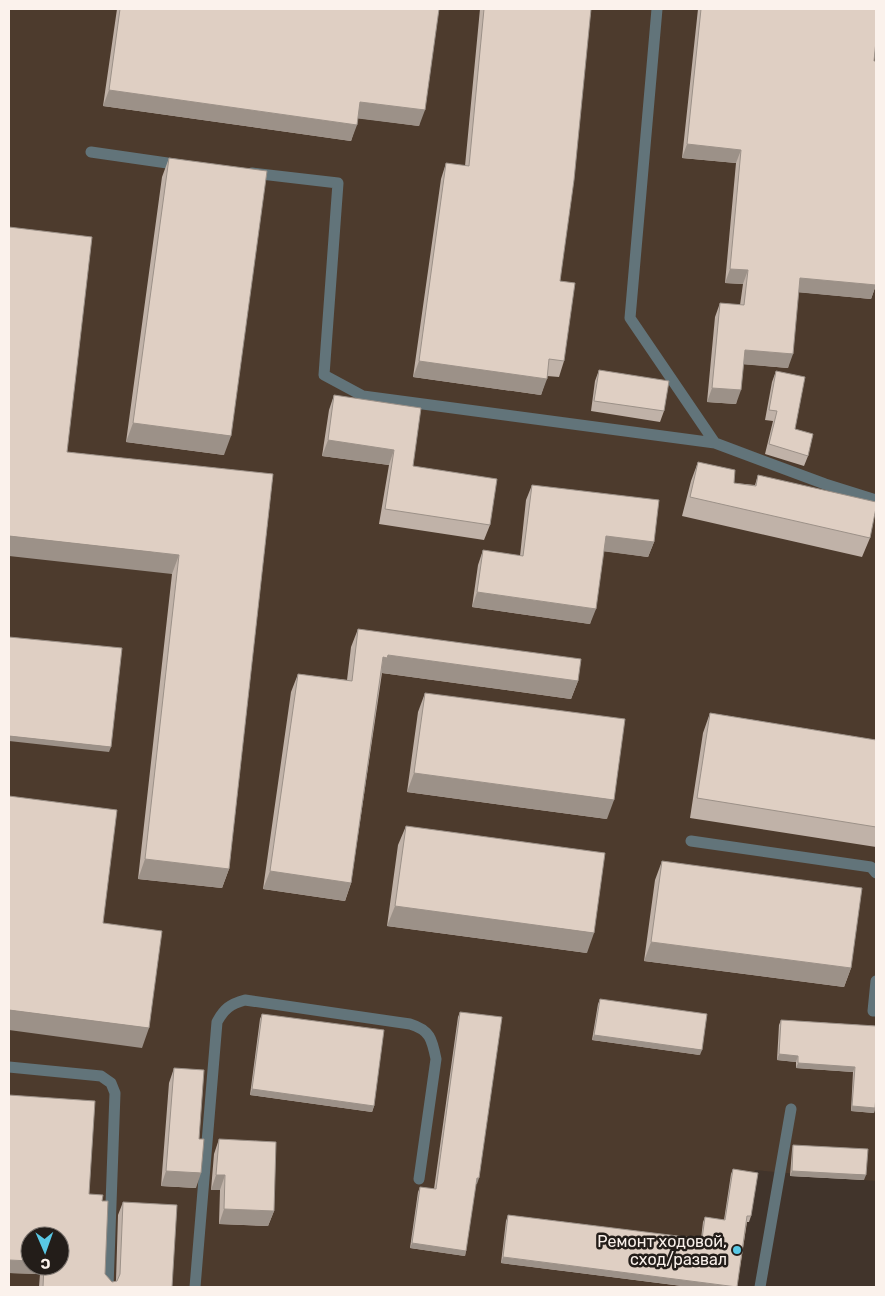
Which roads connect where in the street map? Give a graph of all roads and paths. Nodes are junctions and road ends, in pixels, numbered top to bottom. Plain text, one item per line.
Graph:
1 (656, 9) edge
2 (92, 152) dead end
3 (192, 166) edge
4 (240, 172) edge
5 (714, 443) junction
6 (876, 500) edge
7 (692, 841) dead end
8 (876, 872) edge
9 (876, 981) edge
10 (876, 1011) edge
11 (9, 1066) edge
12 (791, 1109) dead end
13 (419, 1179) dead end
14 (108, 1287) edge
15 (195, 1287) edge
16 (760, 1287) edge

1 - 5 lane
2 - 3 lane
4 - 5 lane
5 - 6 lane
7 - 8 lane
9 - 10 lane
11 - 14 lane
12 - 16 lane
13 - 15 lane

